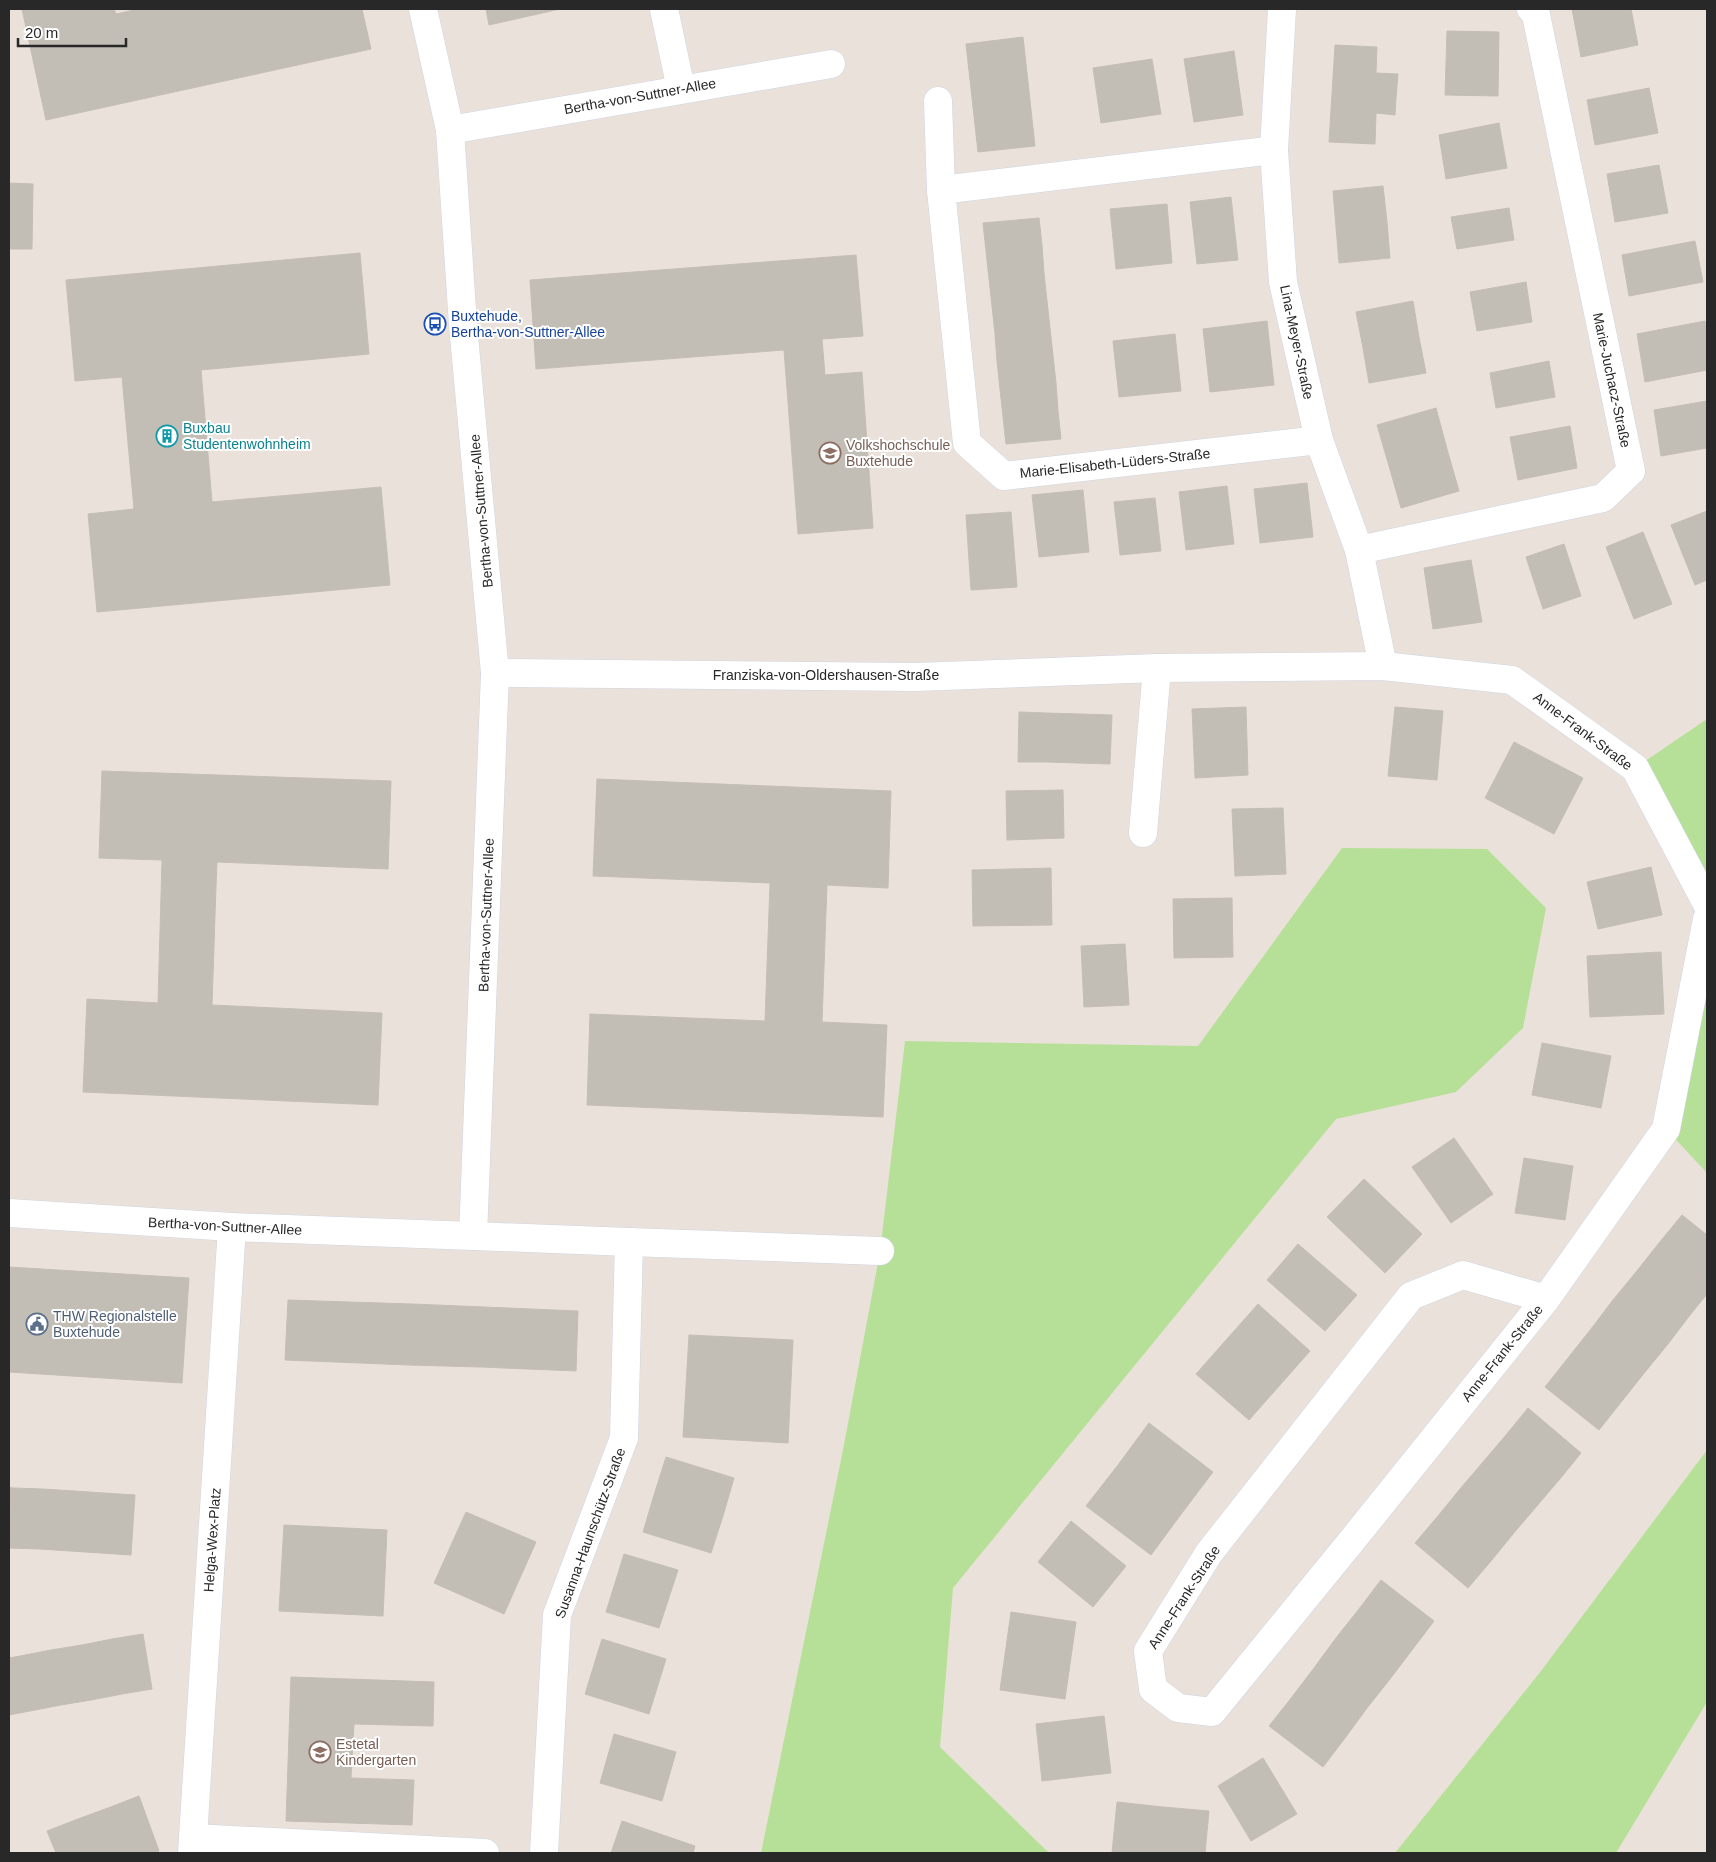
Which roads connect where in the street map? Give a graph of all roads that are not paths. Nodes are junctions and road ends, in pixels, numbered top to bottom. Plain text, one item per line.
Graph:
1 (423, 9) edge
2 (664, 9) edge
3 (1282, 9) edge
4 (1531, 9) edge
5 (831, 64) dead end
6 (681, 89) junction
7 (938, 101) dead end
8 (450, 130) junction
9 (1274, 150) junction
10 (941, 190) junction
11 (1319, 440) junction
12 (1359, 550) junction
13 (1383, 666) junction
14 (1157, 668) junction
15 (495, 673) junction
16 (1143, 832) dead end
17 (1707, 904) edge
18 (1707, 918) edge
19 (9, 1213) edge
20 (232, 1227) junction
21 (473, 1236) junction
22 (629, 1242) junction
23 (880, 1252) dead end
24 (1546, 1299) junction
25 (193, 1846) edge
26 (485, 1853) edge
27 (544, 1853) edge

1 - 8 street, Bertha-von-Suttner-Allee
2 - 6 street
3 - 9 street, Lina-Meyer-Straße
4 - 12 street, Marie-Juchacz-Straße
5 - 6 street, Bertha-von-Suttner-Allee
6 - 8 street, Bertha-von-Suttner-Allee
7 - 10 street, Marie-Elisabeth-Lüders-Straße
8 - 15 street, Bertha-von-Suttner-Allee
9 - 10 street
9 - 11 street, Lina-Meyer-Straße
10 - 11 street, Marie-Elisabeth-Lüders-Straße
11 - 12 street, Lina-Meyer-Straße
12 - 13 street, Lina-Meyer-Straße
13 - 14 street, Franziska-von-Oldershausen-Straße
13 - 17 street, Anne-Frank-Straße
14 - 15 street, Franziska-von-Oldershausen-Straße
14 - 16 street
15 - 21 street, Bertha-von-Suttner-Allee
18 - 24 street, Anne-Frank-Straße
19 - 20 street, Bertha-von-Suttner-Allee
20 - 21 street, Bertha-von-Suttner-Allee
20 - 25 street, Helga-Wex-Platz
21 - 22 street
22 - 23 street
22 - 27 street, Susanna-Haunschütz-Straße
24 - 24 street, Anne-Frank-Straße
25 - 26 street

